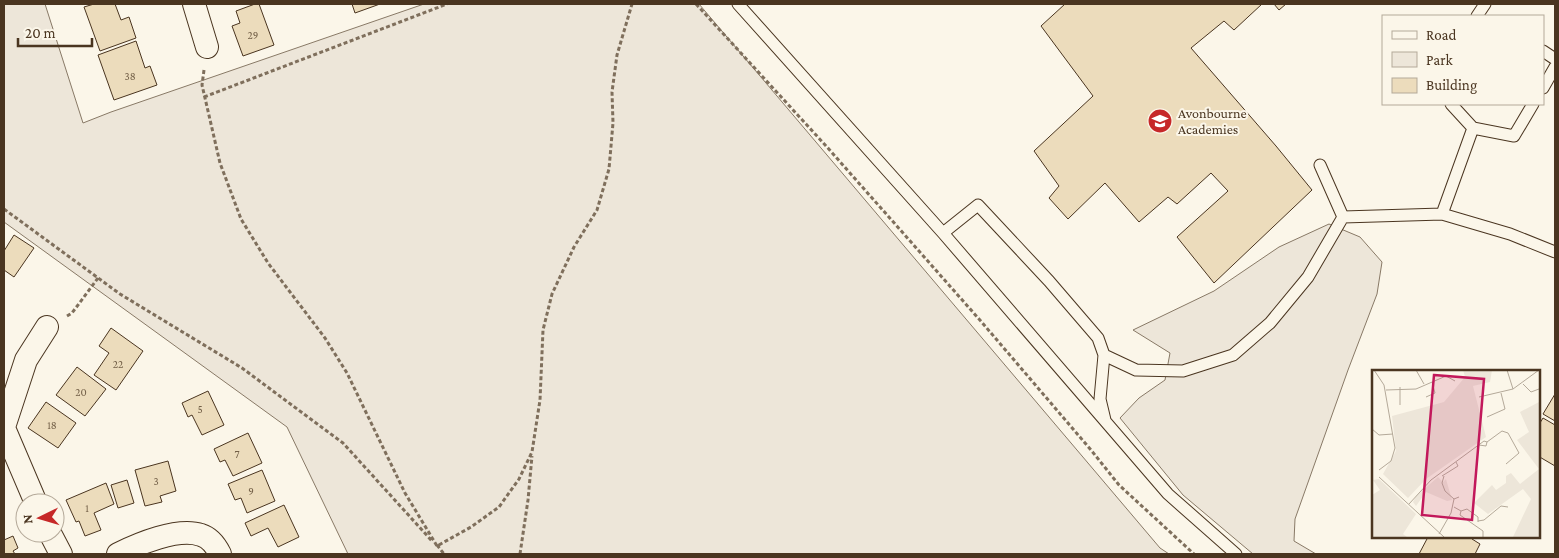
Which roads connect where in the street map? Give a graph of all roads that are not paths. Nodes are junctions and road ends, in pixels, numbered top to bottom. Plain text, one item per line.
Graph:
1 (194, 4) edge
2 (738, 4) edge
3 (1485, 4) edge
4 (1478, 15) edge
5 (207, 47) road end
6 (1544, 52) edge
7 (1555, 59) edge
8 (1555, 67) edge
9 (1544, 86) edge
10 (1453, 105) edge
11 (1532, 105) edge
12 (1473, 128) junction
13 (1320, 165) dead end
14 (1442, 214) junction
15 (1343, 217) junction
16 (943, 233) junction
17 (1555, 252) edge
18 (47, 327) road end
19 (1104, 355) junction
20 (1105, 423) junction
21 (4, 427) edge
22 (32, 493) edge
23 (118, 554) edge
24 (220, 554) edge
25 (1236, 554) edge

1 - 5 street
2 - 16 lane
3 - 4 lane
6 - 7 lane
8 - 9 lane
10 - 12 lane
11 - 12 lane
12 - 14 lane
13 - 15 lane
14 - 15 lane
14 - 17 lane
15 - 19 lane
16 - 19 lane
16 - 20 lane
18 - 21 street
19 - 20 lane
20 - 25 lane
21 - 22 street
23 - 24 street

